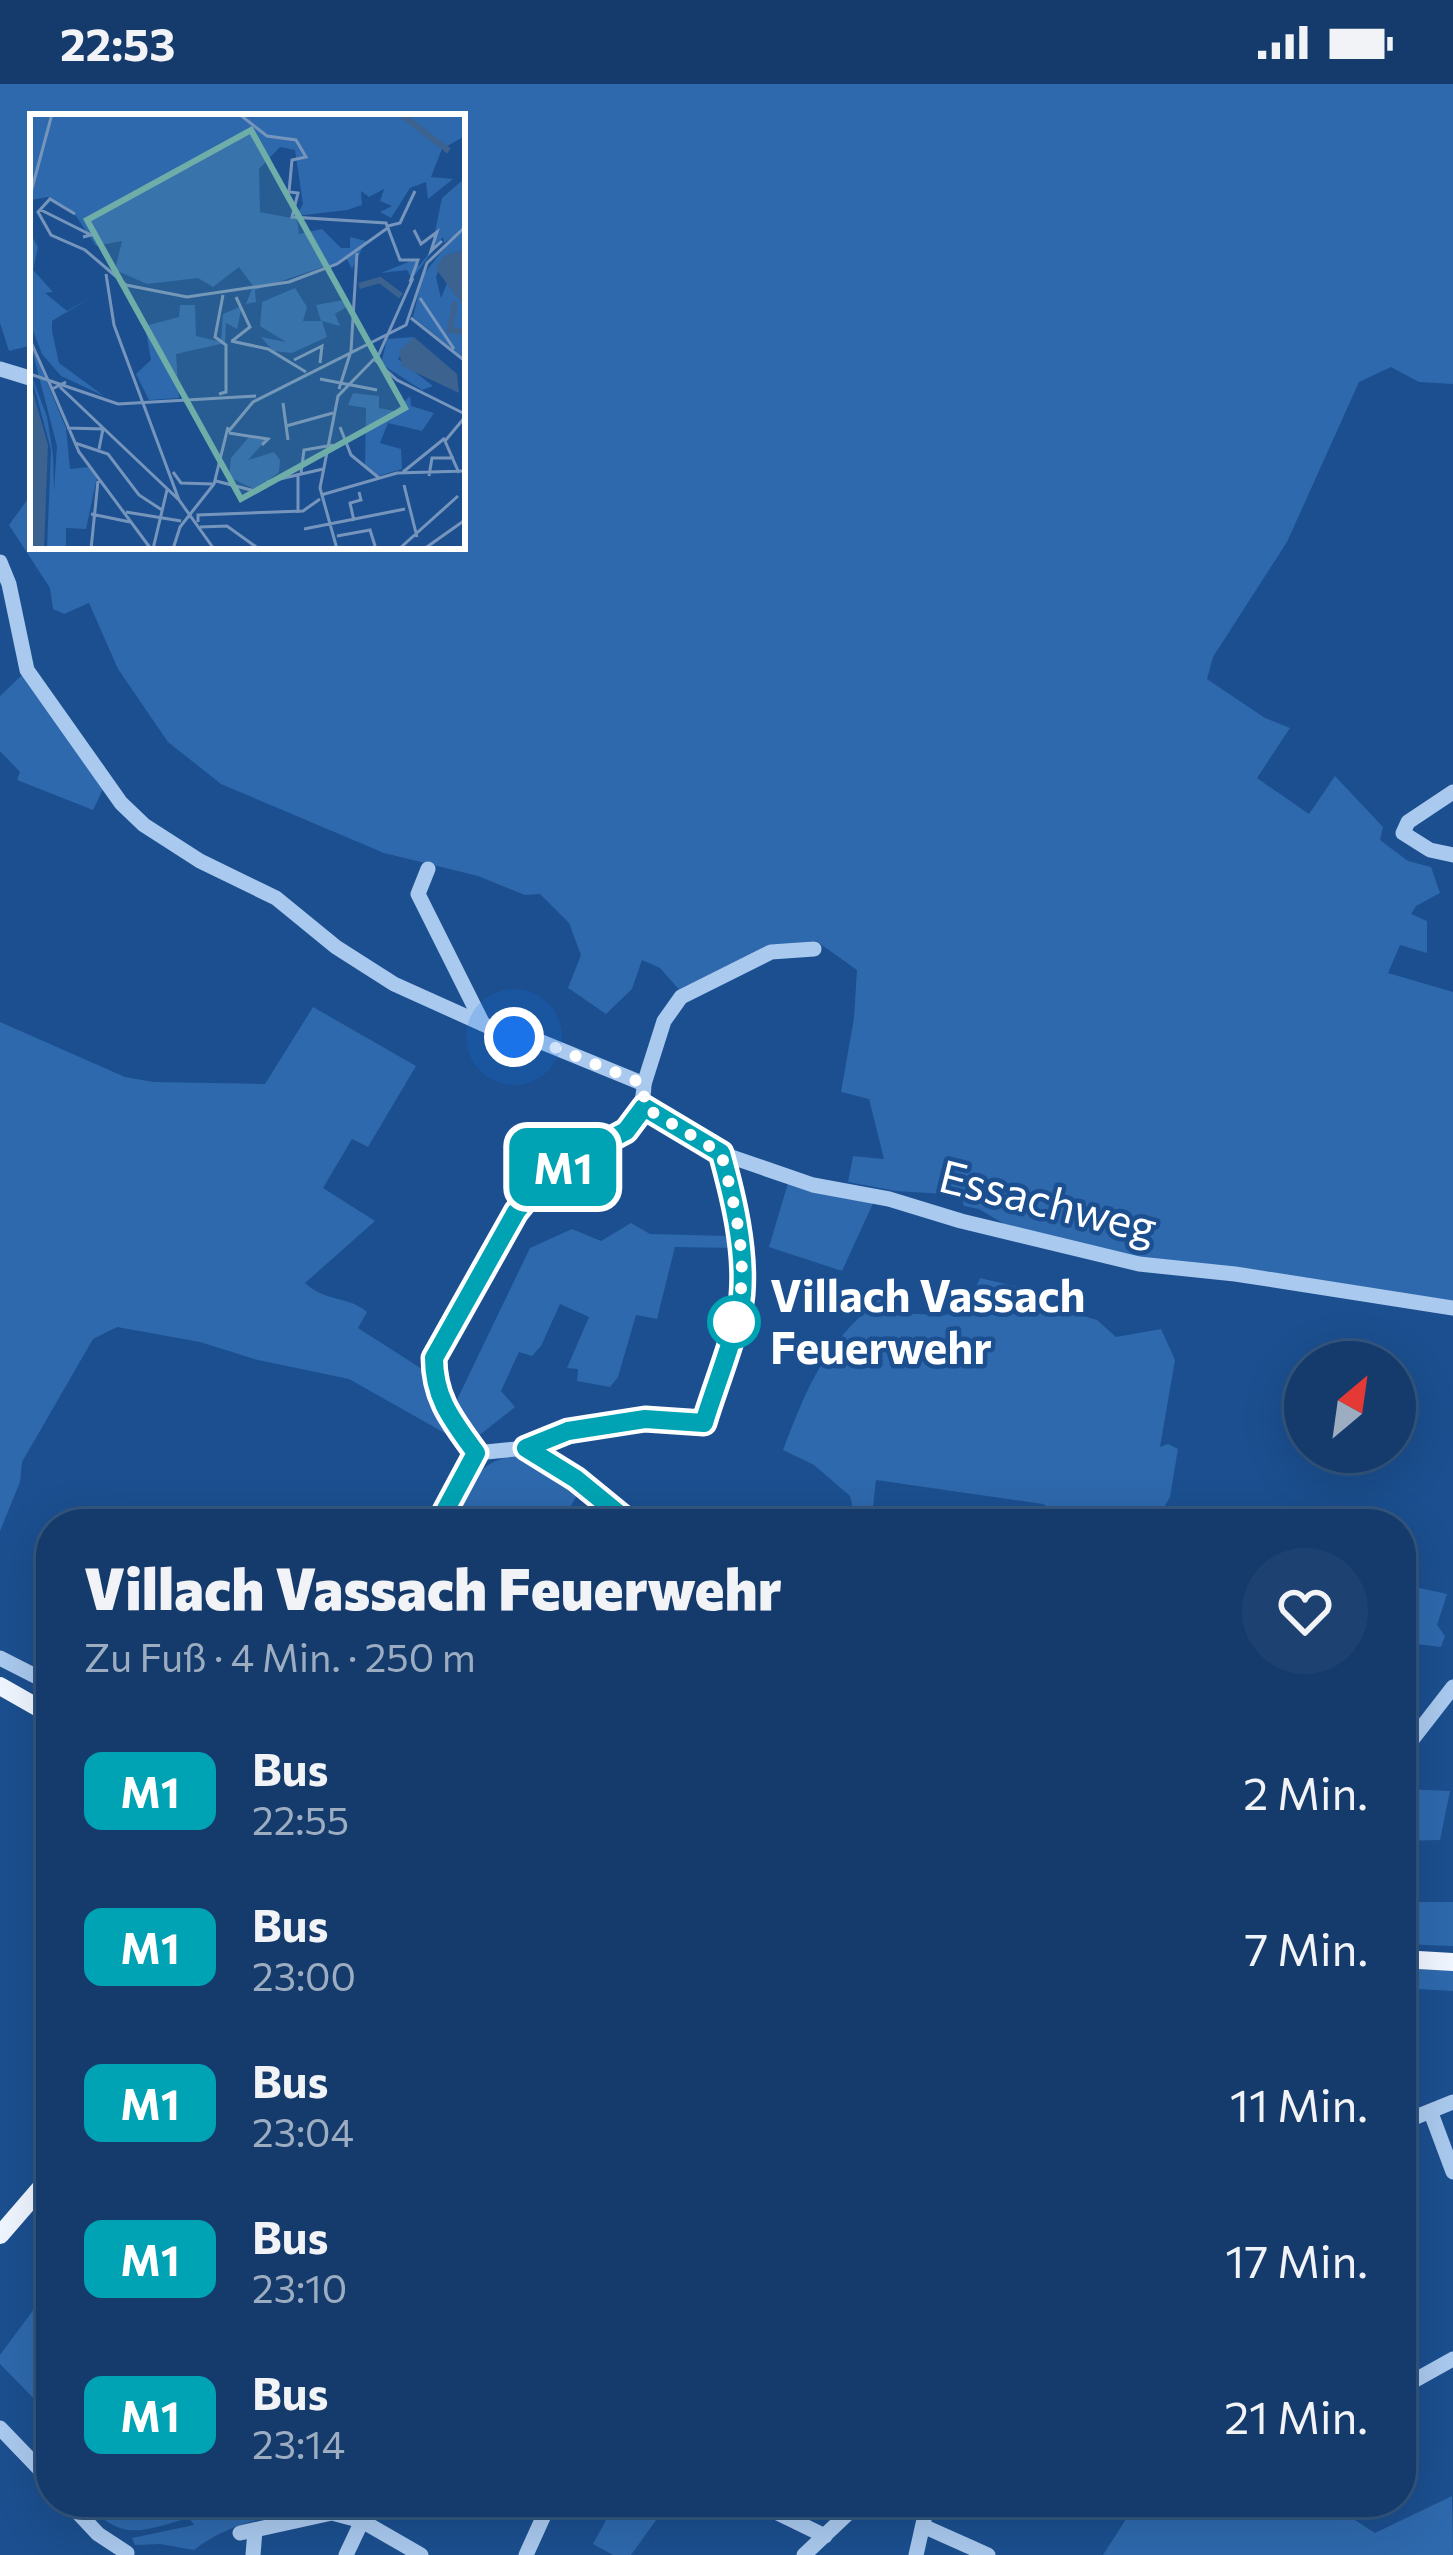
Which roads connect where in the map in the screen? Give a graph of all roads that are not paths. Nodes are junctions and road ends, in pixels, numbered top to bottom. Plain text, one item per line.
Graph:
1 (0, 369) edge
2 (30, 378) edge
3 (0, 562) edge
4 (1453, 792) edge
5 (1453, 855) edge
6 (428, 869) dead end
7 (814, 949) dead end
8 (483, 1024) junction
9 (644, 1084) junction
10 (644, 1107) junction
11 (721, 1153) junction
12 (1453, 1308) edge
13 (526, 1448) junction
14 (476, 1453) junction
15 (447, 1509) edge
16 (613, 1509) edge
17 (0, 1658) edge
18 (36, 1676) edge
19 (0, 1686) edge
20 (1453, 1687) edge
21 (36, 1706) edge
22 (1416, 1735) edge
23 (1416, 1960) edge
24 (1453, 1962) edge
25 (1453, 2102) edge
26 (1431, 2113) junction
27 (1416, 2118) edge
28 (1453, 2172) edge
29 (36, 2193) edge
30 (0, 2235) edge
31 (1453, 2359) edge
32 (1416, 2380) edge
33 (0, 2428) edge
34 (36, 2466) edge
35 (82, 2517) edge
36 (311, 2517) edge
37 (349, 2517) edge
38 (543, 2517) edge
39 (785, 2517) edge
40 (845, 2517) edge
41 (924, 2517) edge
42 (362, 2521) junction
43 (922, 2526) junction
44 (825, 2536) junction
45 (127, 2553) edge
46 (253, 2555) edge
47 (346, 2555) edge
48 (421, 2555) edge
49 (526, 2555) edge
50 (804, 2555) edge
51 (916, 2555) edge
52 (988, 2555) edge

1 - 2 street
3 - 8 street
4 - 5 street
6 - 8 street
7 - 9 street
8 - 9 street
9 - 10 street
10 - 11 street, Essachweg
10 - 14 street
11 - 12 street, Essachweg
11 - 13 street
13 - 14 street
13 - 16 street
14 - 15 street
17 - 18 street
19 - 21 main road
20 - 22 street
23 - 24 main road
25 - 26 street
26 - 27 street
26 - 28 street
29 - 30 main road
31 - 32 street
33 - 34 street
35 - 45 street
36 - 46 street
37 - 42 street
38 - 49 street
39 - 44 street
40 - 44 street
41 - 43 street
42 - 47 street
42 - 48 street
43 - 51 street
43 - 52 street
44 - 50 street

